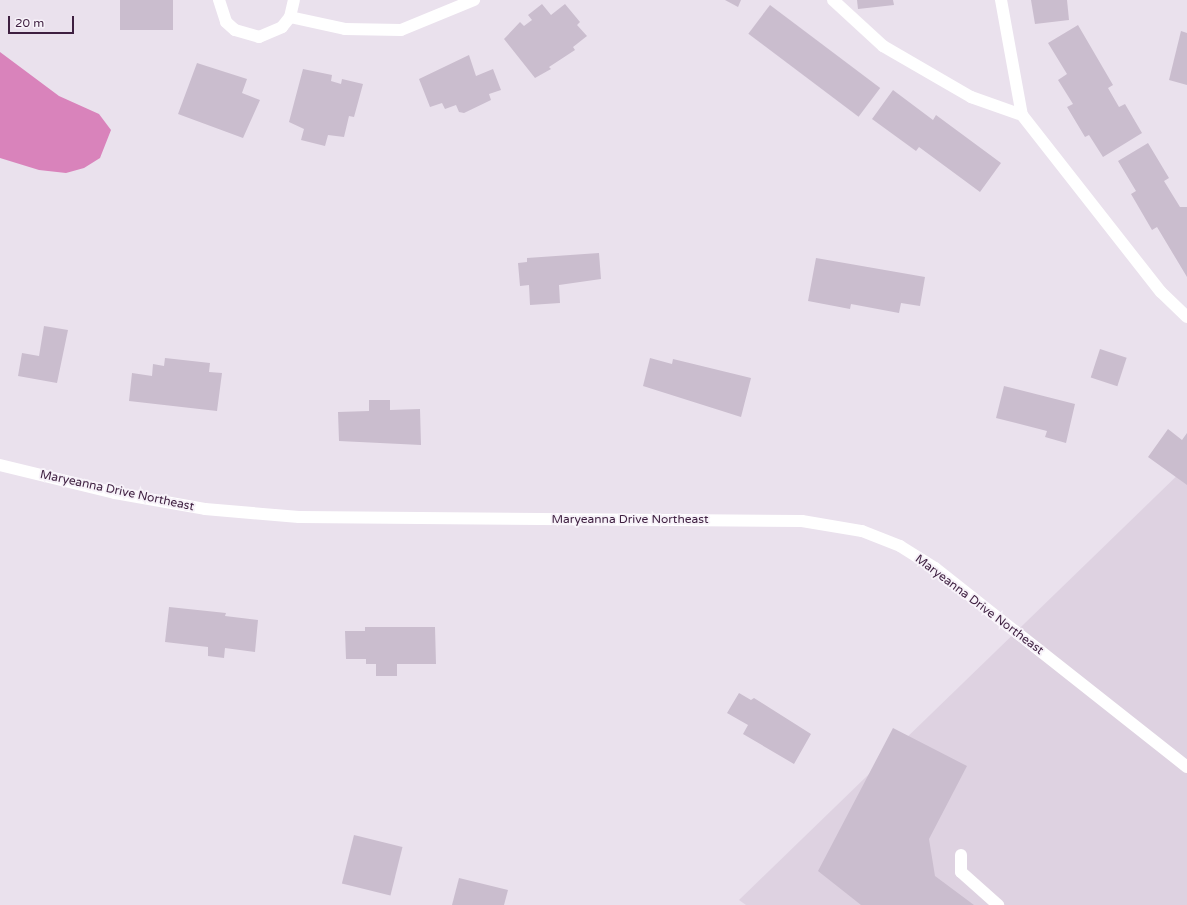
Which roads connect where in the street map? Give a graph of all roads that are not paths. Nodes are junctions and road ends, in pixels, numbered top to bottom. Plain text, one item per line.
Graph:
1 (219, 0) edge
2 (294, 0) edge
3 (474, 0) edge
4 (833, 0) edge
5 (1001, 0) edge
6 (290, 17) junction
7 (1022, 115) junction
8 (1187, 317) edge
9 (0, 465) edge
10 (1187, 767) edge
11 (961, 855) dead end
12 (998, 905) edge

1 - 6 street
2 - 6 street
3 - 6 street
4 - 7 street
5 - 7 street
7 - 8 street
9 - 10 street, Maryeanna Drive Northeast
11 - 12 street

